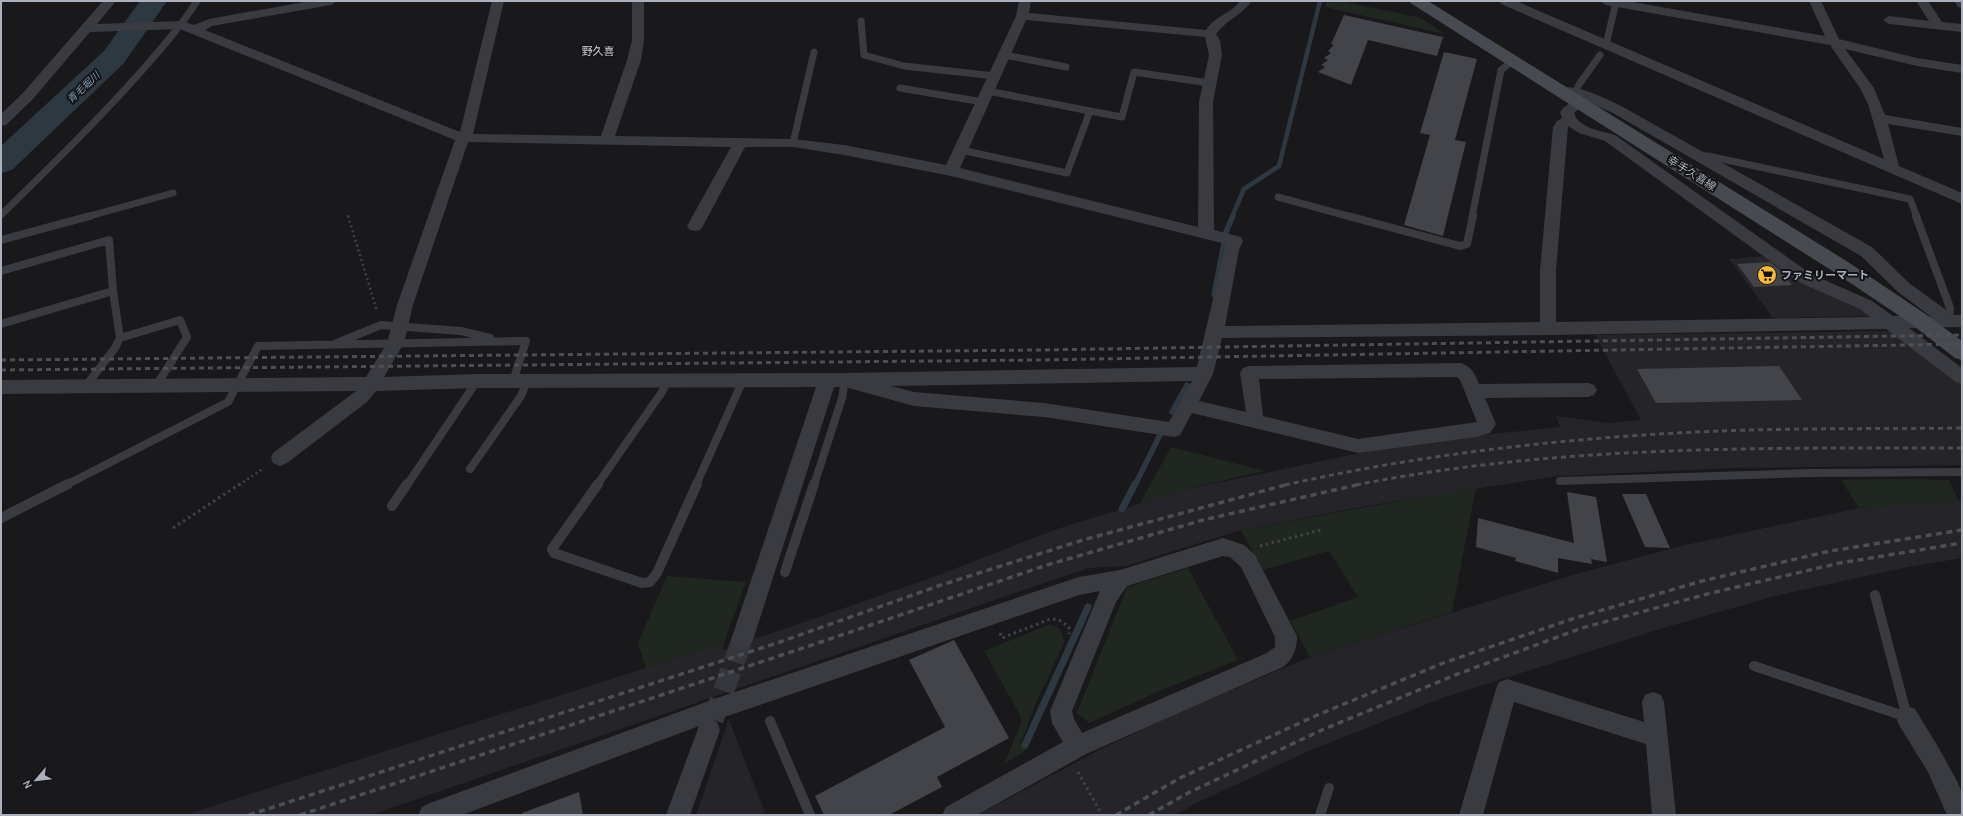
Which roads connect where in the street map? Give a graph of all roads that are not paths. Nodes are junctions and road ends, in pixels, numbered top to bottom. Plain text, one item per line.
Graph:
1 (110, 1) edge
2 (197, 1) edge
3 (331, 1) edge
4 (498, 1) edge
5 (638, 1) edge
6 (1025, 1) edge
7 (1246, 1) edge
8 (1417, 1) edge
9 (1505, 1) edge
10 (1815, 1) edge
11 (1922, 1) edge
12 (1960, 1) edge
13 (1611, 2) edge
14 (1962, 4) edge
15 (1022, 16) junction
16 (1889, 20) dead end
17 (861, 21) dead end
18 (1938, 25) junction
19 (184, 27) junction
20 (92, 28) junction
21 (1962, 28) edge
22 (1210, 34) junction
23 (1834, 42) junction
24 (1603, 50) junction
25 (814, 52) dead end
26 (1005, 55) junction
27 (1512, 61) junction
28 (1066, 67) dead end
29 (1962, 68) edge
30 (995, 76) junction
31 (1209, 83) junction
32 (900, 88) dead end
33 (986, 97) junction
34 (1577, 98) junction
35 (1090, 111) junction
36 (1880, 118) junction
37 (1569, 120) junction
38 (1, 122) edge
39 (1962, 132) edge
40 (463, 138) junction
41 (607, 140) junction
42 (741, 141) junction
43 (794, 143) junction
44 (961, 150) junction
45 (1699, 156) junction
46 (1892, 169) junction
47 (951, 171) junction
48 (173, 193) dead end
49 (1278, 197) dead end
50 (1962, 199) edge
51 (1, 215) edge
52 (695, 226) dead end
53 (1206, 233) junction
54 (1, 240) edge
55 (1, 271) edge
56 (113, 291) junction
57 (1956, 321) edge
58 (1891, 323) junction
59 (1, 324) edge
60 (401, 326) junction
61 (1550, 329) junction
62 (1215, 332) junction
63 (120, 338) junction
64 (503, 341) junction
65 (395, 344) junction
66 (334, 345) junction
67 (1962, 352) edge
68 (1204, 374) junction
69 (1962, 377) edge
70 (743, 380) junction
71 (826, 380) junction
72 (845, 380) junction
73 (477, 381) junction
74 (520, 381) junction
75 (667, 381) junction
76 (371, 384) junction
77 (238, 385) junction
78 (156, 386) junction
79 (1, 387) edge
80 (85, 387) junction
81 (1588, 390) dead end
82 (1473, 391) junction
83 (1188, 405) junction
84 (1253, 420) junction
85 (280, 458) road end
86 (470, 469) dead end
87 (1962, 472) edge
88 (1560, 482) dead end
89 (392, 506) dead end
90 (1, 518) edge
91 (785, 572) dead end
92 (1120, 579) junction
93 (1876, 595) dead end
94 (742, 640) tunnel mouth
95 (1754, 666) dead end
96 (1654, 702) dead end
97 (1907, 717) junction
98 (770, 721) dead end
99 (709, 730) tunnel mouth
100 (1657, 737) junction
101 (1078, 746) junction
102 (1330, 788) dead end
103 (1955, 788) edge
104 (430, 815) edge
105 (678, 815) edge
106 (810, 815) edge
107 (954, 815) edge
108 (1320, 815) edge
109 (1471, 815) edge
110 (1664, 815) edge
111 (1959, 815) edge

1 - 20 street
2 - 19 lane
3 - 19 street
4 - 40 street
5 - 41 street
6 - 15 street
7 - 22 street
8 - 27 main road, 幸手久喜線
9 - 24 street
10 - 23 street
11 - 18 street
12 - 14 street
13 - 23 street
13 - 24 lane
15 - 22 street
15 - 26 street
16 - 18 street
17 - 30 lane
18 - 21 street
19 - 20 street
19 - 40 street
19 - 51 lane
20 - 38 street
22 - 31 street
23 - 29 street
23 - 36 street
24 - 34 lane
24 - 46 street
25 - 43 lane
26 - 28 lane
26 - 30 street
27 - 34 main road, 幸手久喜線
27 - 49 lane
30 - 33 street
31 - 35 lane
31 - 53 street
32 - 33 lane
33 - 35 lane
33 - 44 street
34 - 37 street
34 - 45 street
34 - 67 main road, 幸手久喜線
35 - 44 lane
36 - 39 street
36 - 46 street
37 - 58 street
37 - 61 street
40 - 41 street
40 - 60 street
41 - 42 street
42 - 43 street
42 - 52 street
43 - 47 street
44 - 47 street
45 - 57 street
45 - 57 lane
46 - 50 street
47 - 53 street
48 - 54 lane
53 - 62 street
55 - 56 lane
56 - 59 lane
56 - 63 lane
57 - 58 street
58 - 61 street
58 - 69 street
60 - 64 lane
60 - 65 street
60 - 66 lane
61 - 62 street
62 - 68 street
63 - 78 lane
63 - 80 lane
64 - 65 lane
64 - 74 lane
65 - 66 lane
65 - 76 street
66 - 77 lane
68 - 72 street
68 - 83 street
70 - 71 street
70 - 75 street
70 - 75 lane
71 - 72 street
71 - 94 street
72 - 83 street
72 - 91 lane
73 - 74 street
73 - 76 street
73 - 89 lane
74 - 75 street
74 - 86 lane
76 - 77 street
76 - 85 street
77 - 78 street
77 - 90 lane
78 - 80 street
79 - 80 street
81 - 82 street
82 - 84 street
82 - 84 street
83 - 84 street
87 - 88 lane
92 - 101 street
92 - 101 street
92 - 104 street
93 - 97 lane
95 - 97 lane
96 - 100 street
97 - 103 street
98 - 106 lane
99 - 105 street
100 - 109 street
100 - 110 street
101 - 107 street
102 - 108 lane
103 - 111 street

